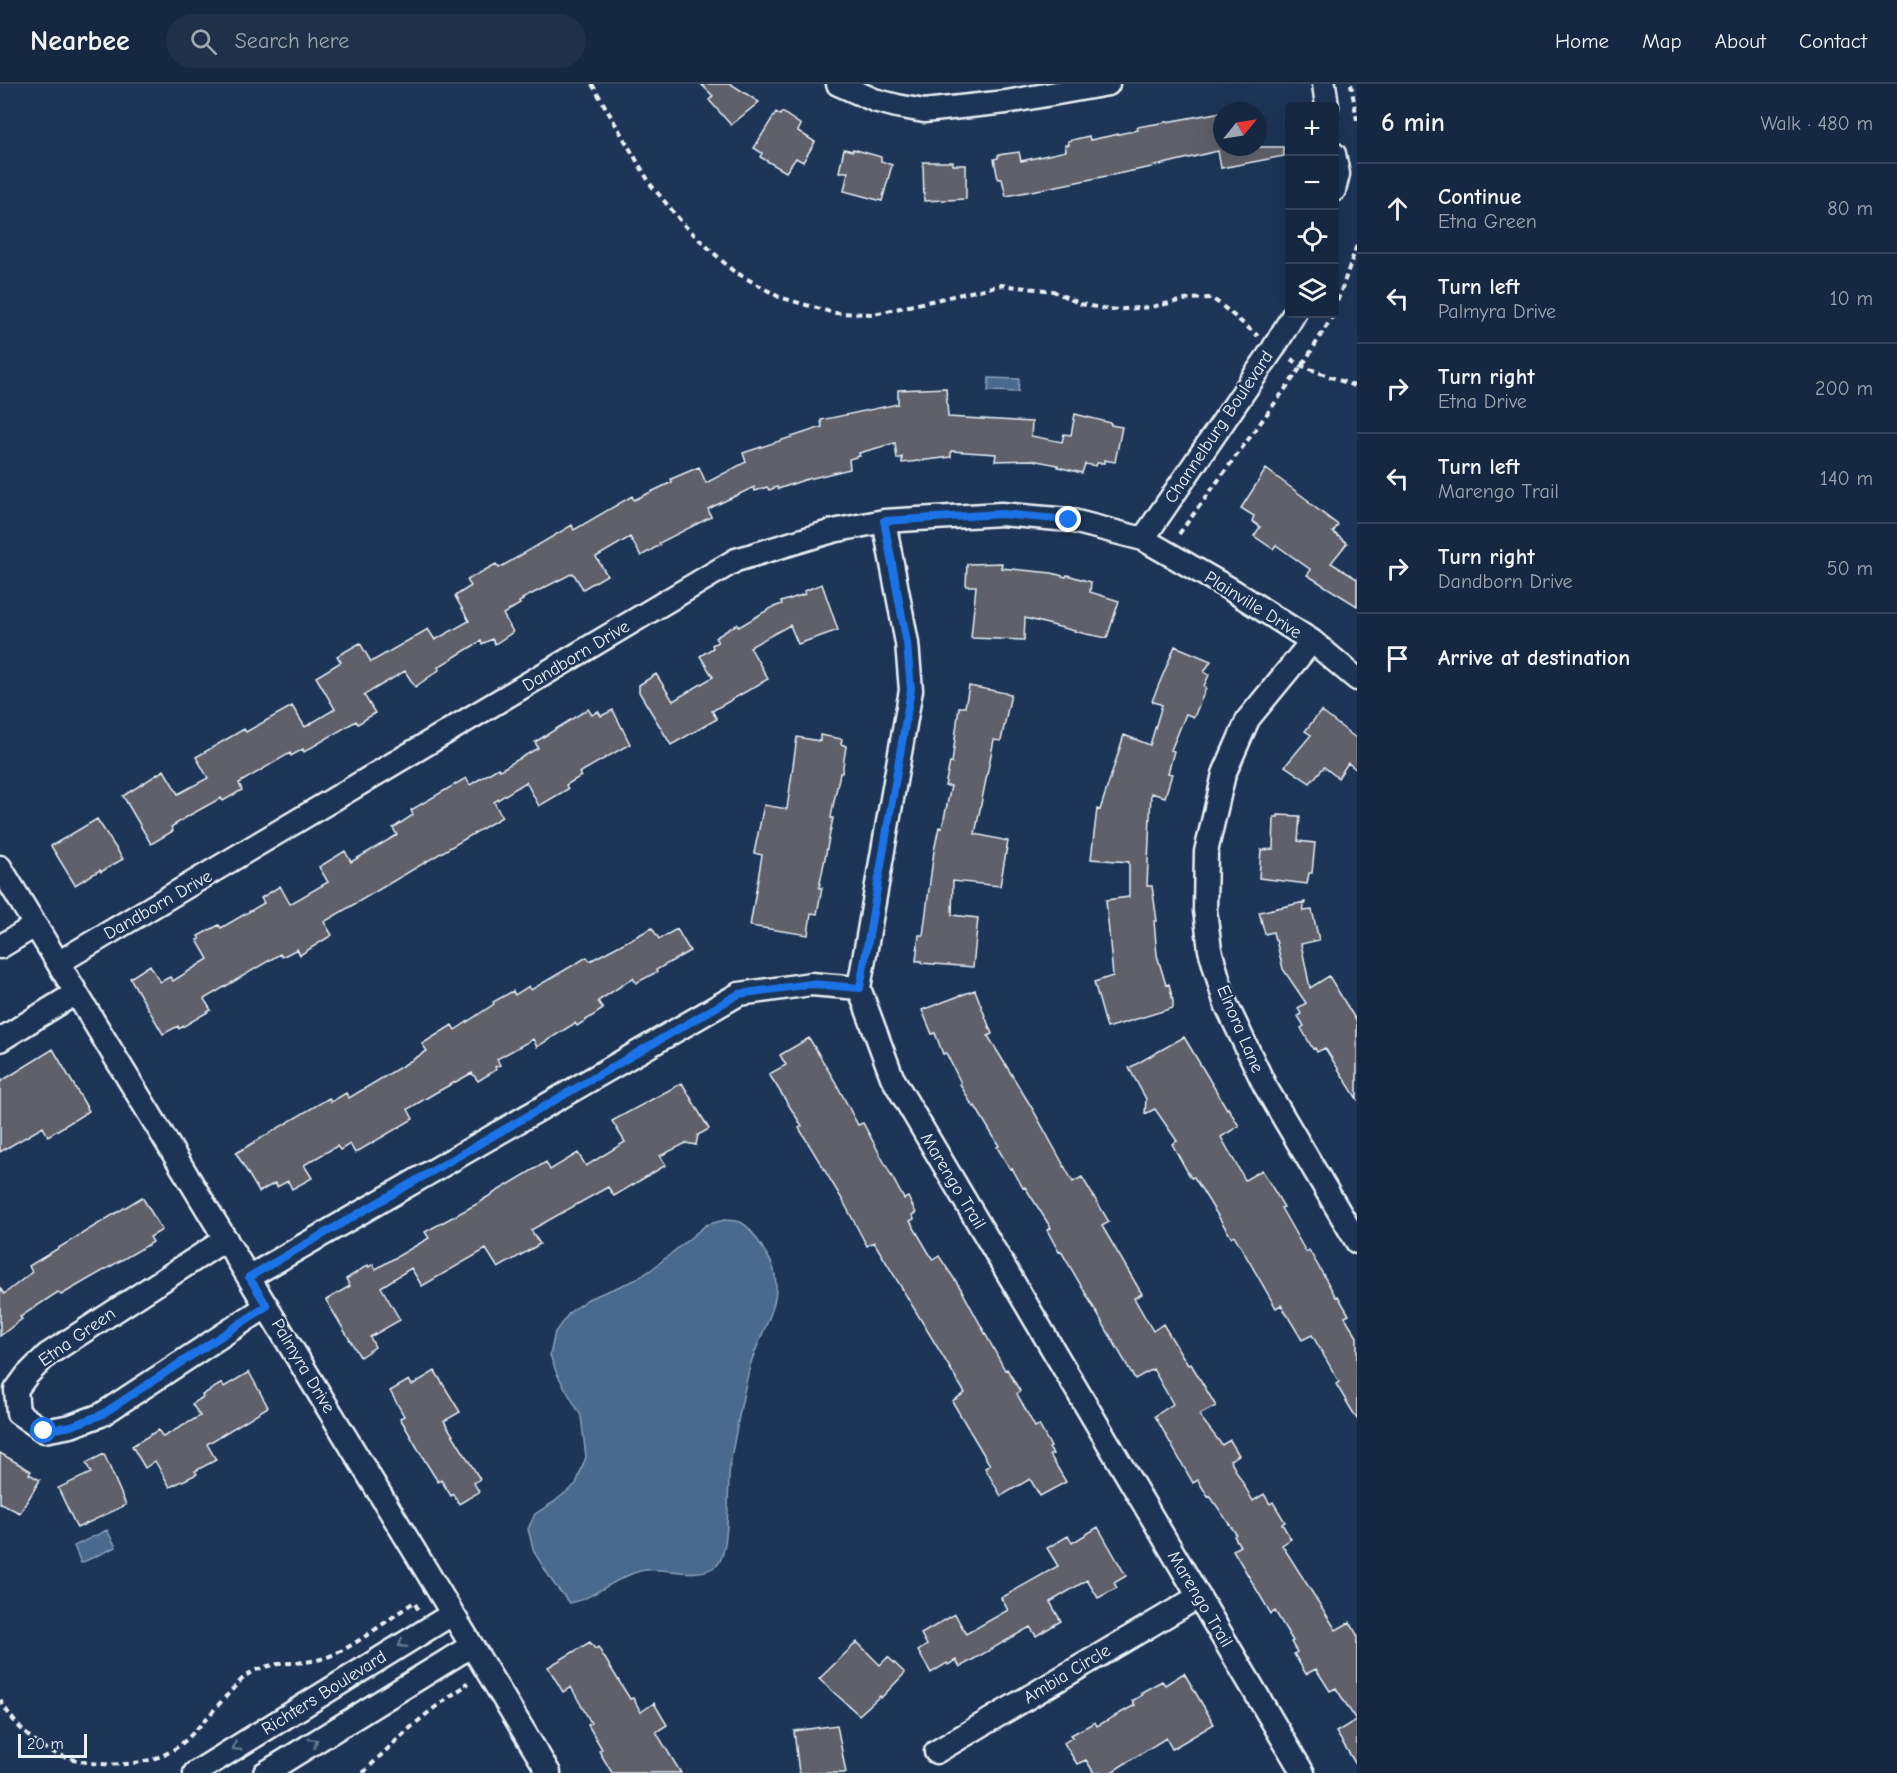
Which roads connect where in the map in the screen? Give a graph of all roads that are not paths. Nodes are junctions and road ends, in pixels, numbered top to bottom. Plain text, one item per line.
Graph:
1 (838, 84) edge
2 (1108, 84) edge
3 (1324, 84) edge
4 (1326, 102) edge
5 (1292, 318) edge
6 (884, 521) junction
7 (1143, 539) junction
8 (1312, 641) junction
9 (1357, 679) edge
10 (0, 867) edge
11 (36, 925) junction
12 (0, 947) edge
13 (58, 963) junction
14 (860, 988) junction
15 (76, 993) junction
16 (0, 1040) edge
17 (226, 1239) junction
18 (1357, 1242) edge
19 (249, 1277) junction
20 (267, 1306) junction
21 (1198, 1597) junction
22 (452, 1614) junction
23 (471, 1646) junction
24 (936, 1752) dead end
25 (195, 1773) edge
26 (264, 1773) edge
27 (549, 1773) edge
28 (1303, 1773) edge

1 - 2 street
3 - 4 street
5 - 7 street, Channelburg Boulevard
6 - 7 street, Dandborn Drive
6 - 13 street, Dandborn Drive
6 - 14 street, Marengo Trail
7 - 8 street, Plainville Drive
8 - 9 street, Plainville Drive
8 - 18 street, Elnora Lane
10 - 11 street, Palmyra Drive
11 - 12 street
11 - 13 street, Palmyra Drive
13 - 15 street, Palmyra Drive
14 - 19 street
14 - 21 street, Marengo Trail
15 - 16 street
15 - 17 street, Palmyra Drive
17 - 19 street, Palmyra Drive
17 - 20 street, Etna Green
19 - 20 street, Palmyra Drive
20 - 22 street, Palmyra Drive
21 - 24 street, Ambia Circle
21 - 28 street, Marengo Trail
22 - 23 street, Palmyra Drive
22 -> 25 street, Richters Boulevard
26 -> 23 street, Richters Boulevard
23 - 27 street, Palmyra Drive

